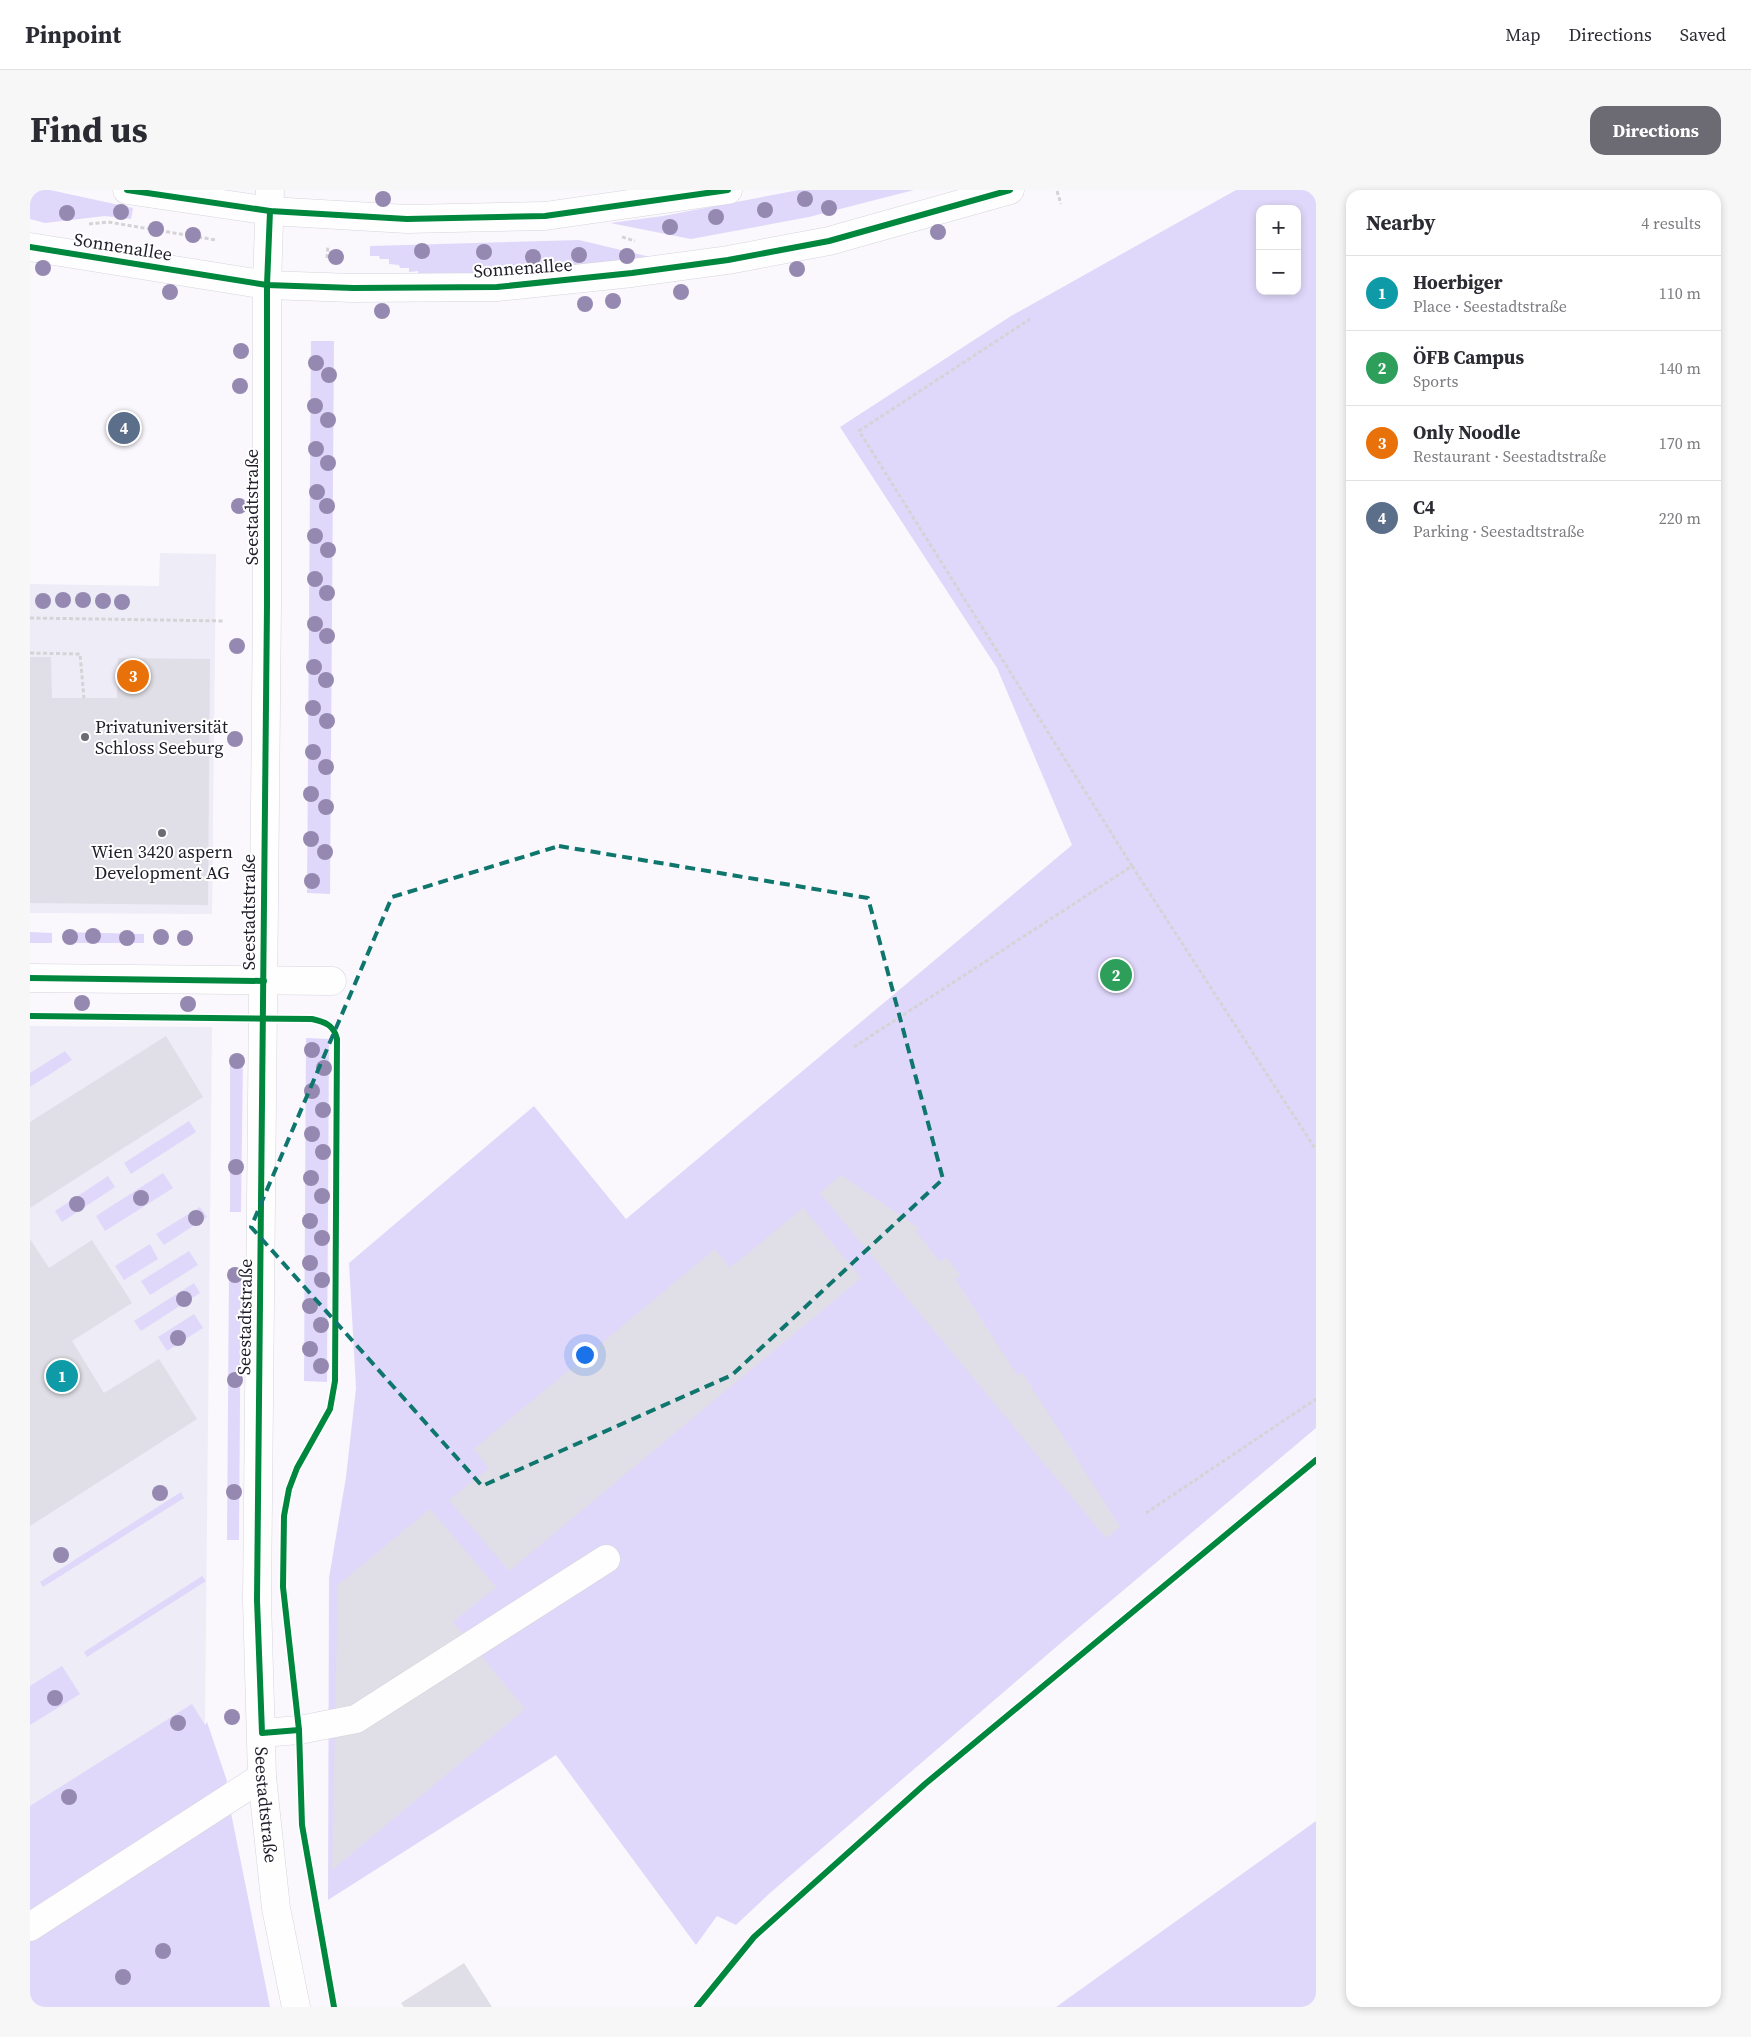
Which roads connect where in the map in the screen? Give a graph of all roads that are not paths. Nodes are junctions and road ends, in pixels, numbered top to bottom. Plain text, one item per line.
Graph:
1 (126, 190) edge
2 (728, 190) edge
3 (1003, 191) edge
4 (270, 200) edge
5 (30, 247) edge
6 (267, 285) junction
7 (30, 978) edge
8 (264, 981) junction
9 (332, 981) dead end
10 (606, 1559) dead end
11 (262, 1733) junction
12 (262, 1777) junction
13 (30, 1927) edge
14 (296, 2007) edge

1 - 4 street
2 - 4 street
3 - 6 street, Sonnenallee
4 - 6 street, Seestadtstraße
5 - 6 street, Sonnenallee
6 - 8 street, Seestadtstraße
7 - 8 street
8 - 9 street
8 - 11 street, Seestadtstraße
10 - 11 street
11 - 12 street, Seestadtstraße
12 - 13 street
12 - 14 street, Seestadtstraße

